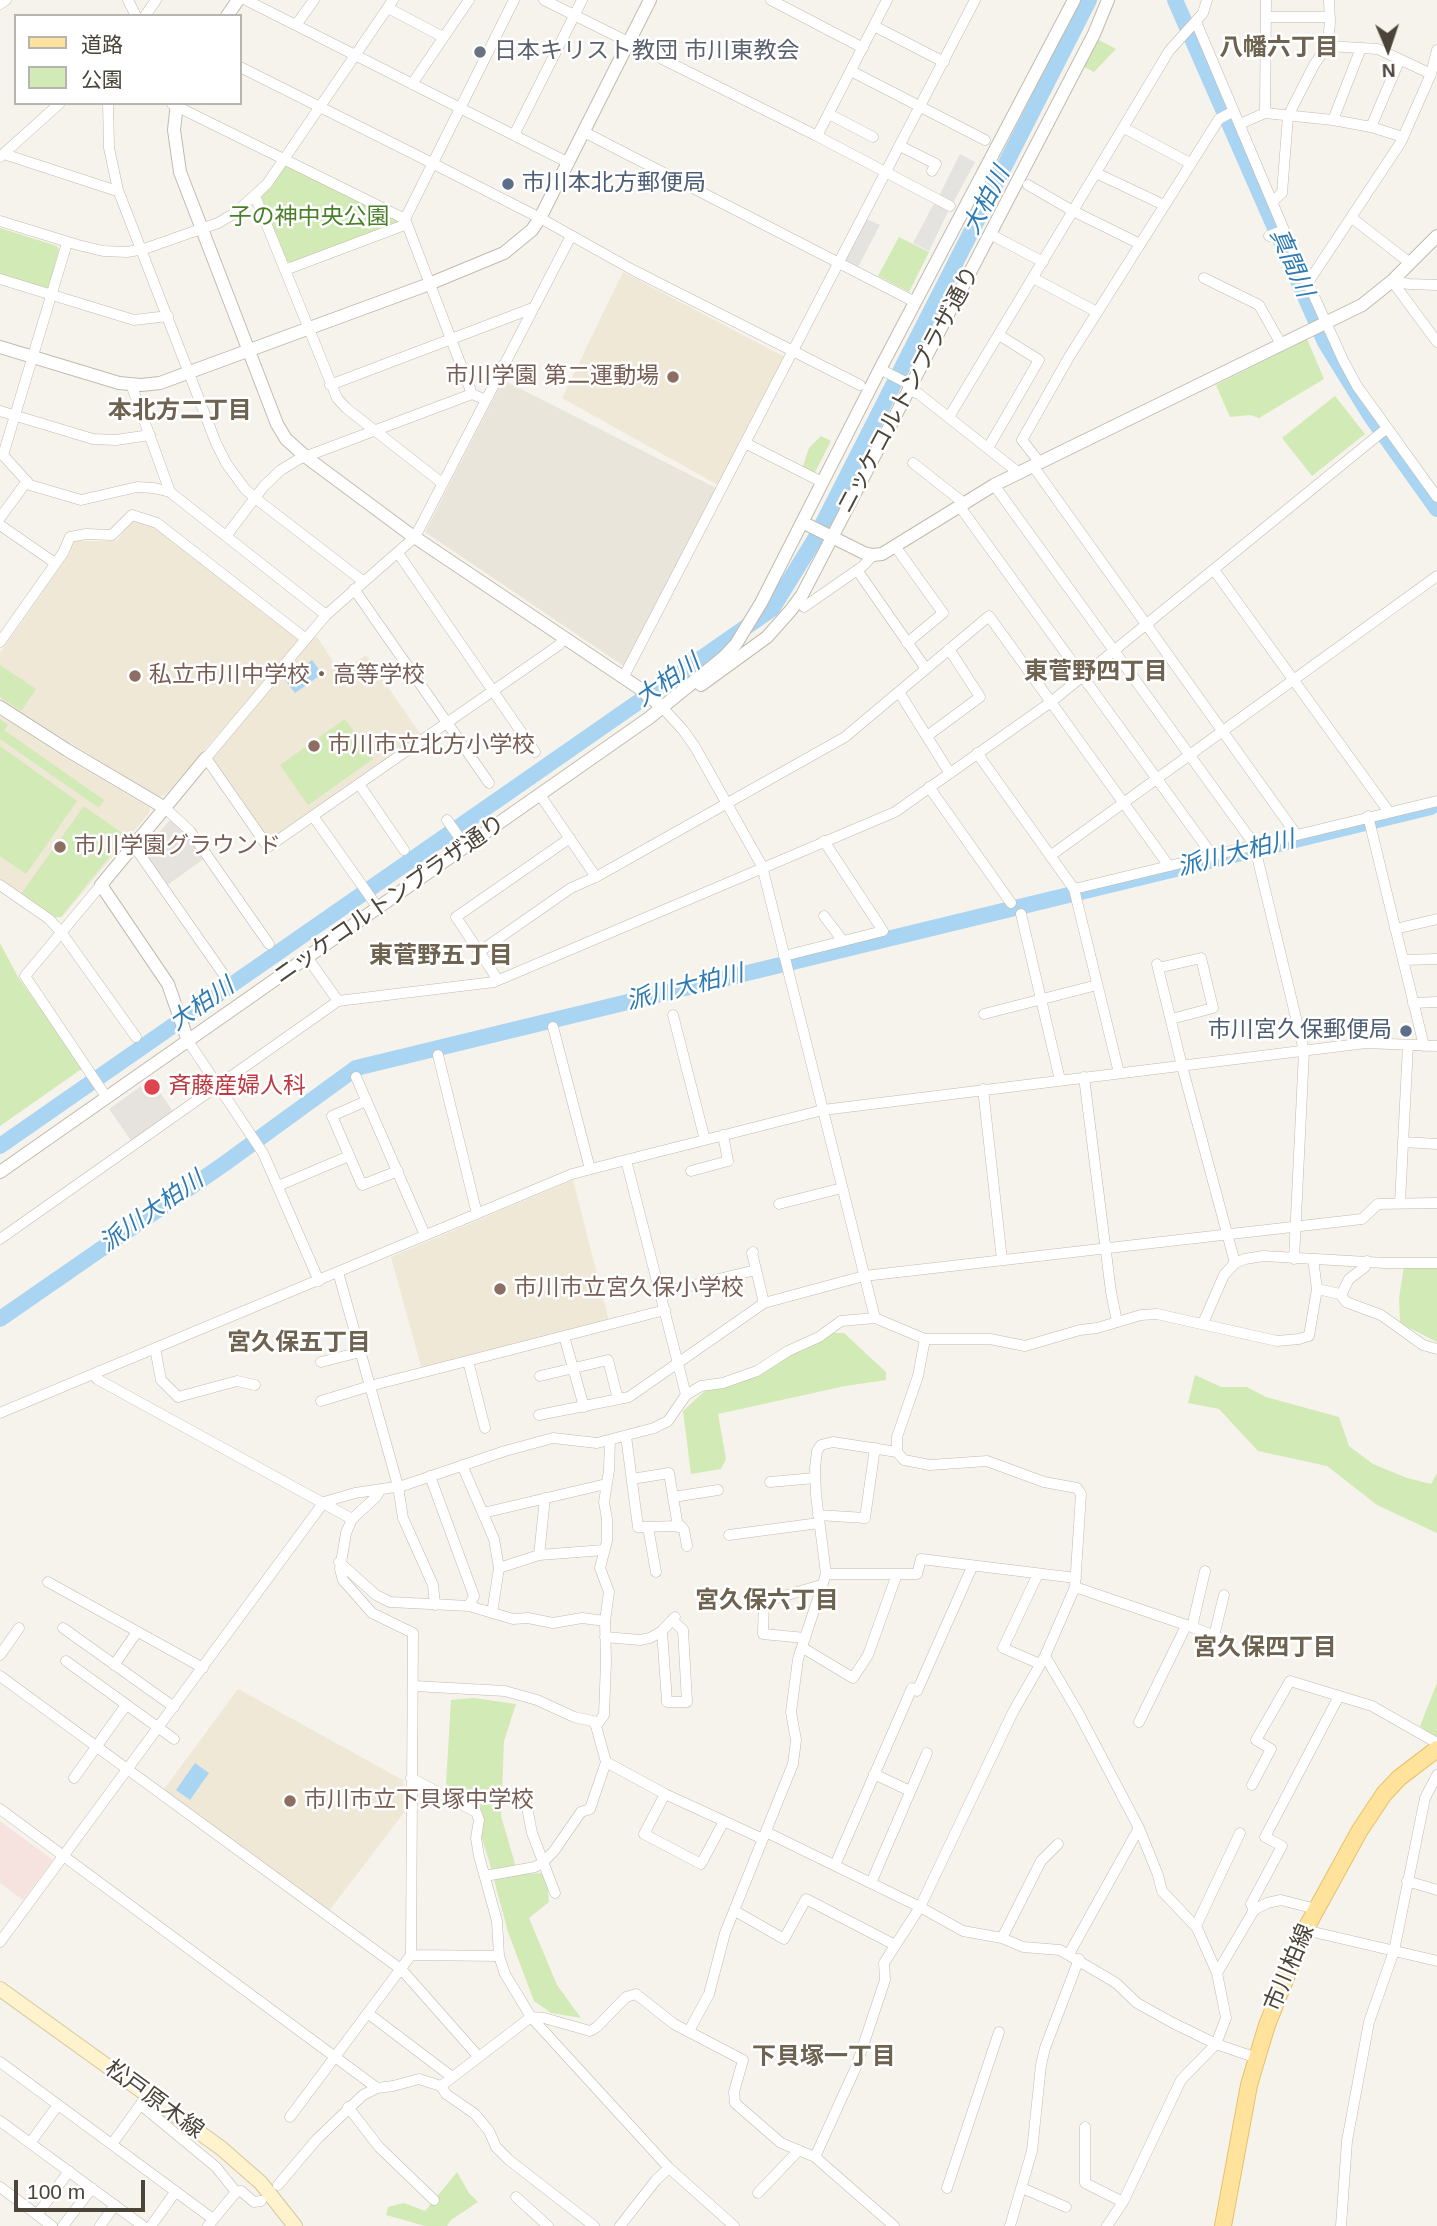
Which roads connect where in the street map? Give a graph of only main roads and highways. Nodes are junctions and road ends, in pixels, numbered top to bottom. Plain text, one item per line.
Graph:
1 (1437, 1749) edge
2 (0, 1989) edge
3 (295, 2226) edge
4 (1223, 2226) edge

1 - 4 main road, 市川柏線
2 - 3 main road, 松戸原木線

